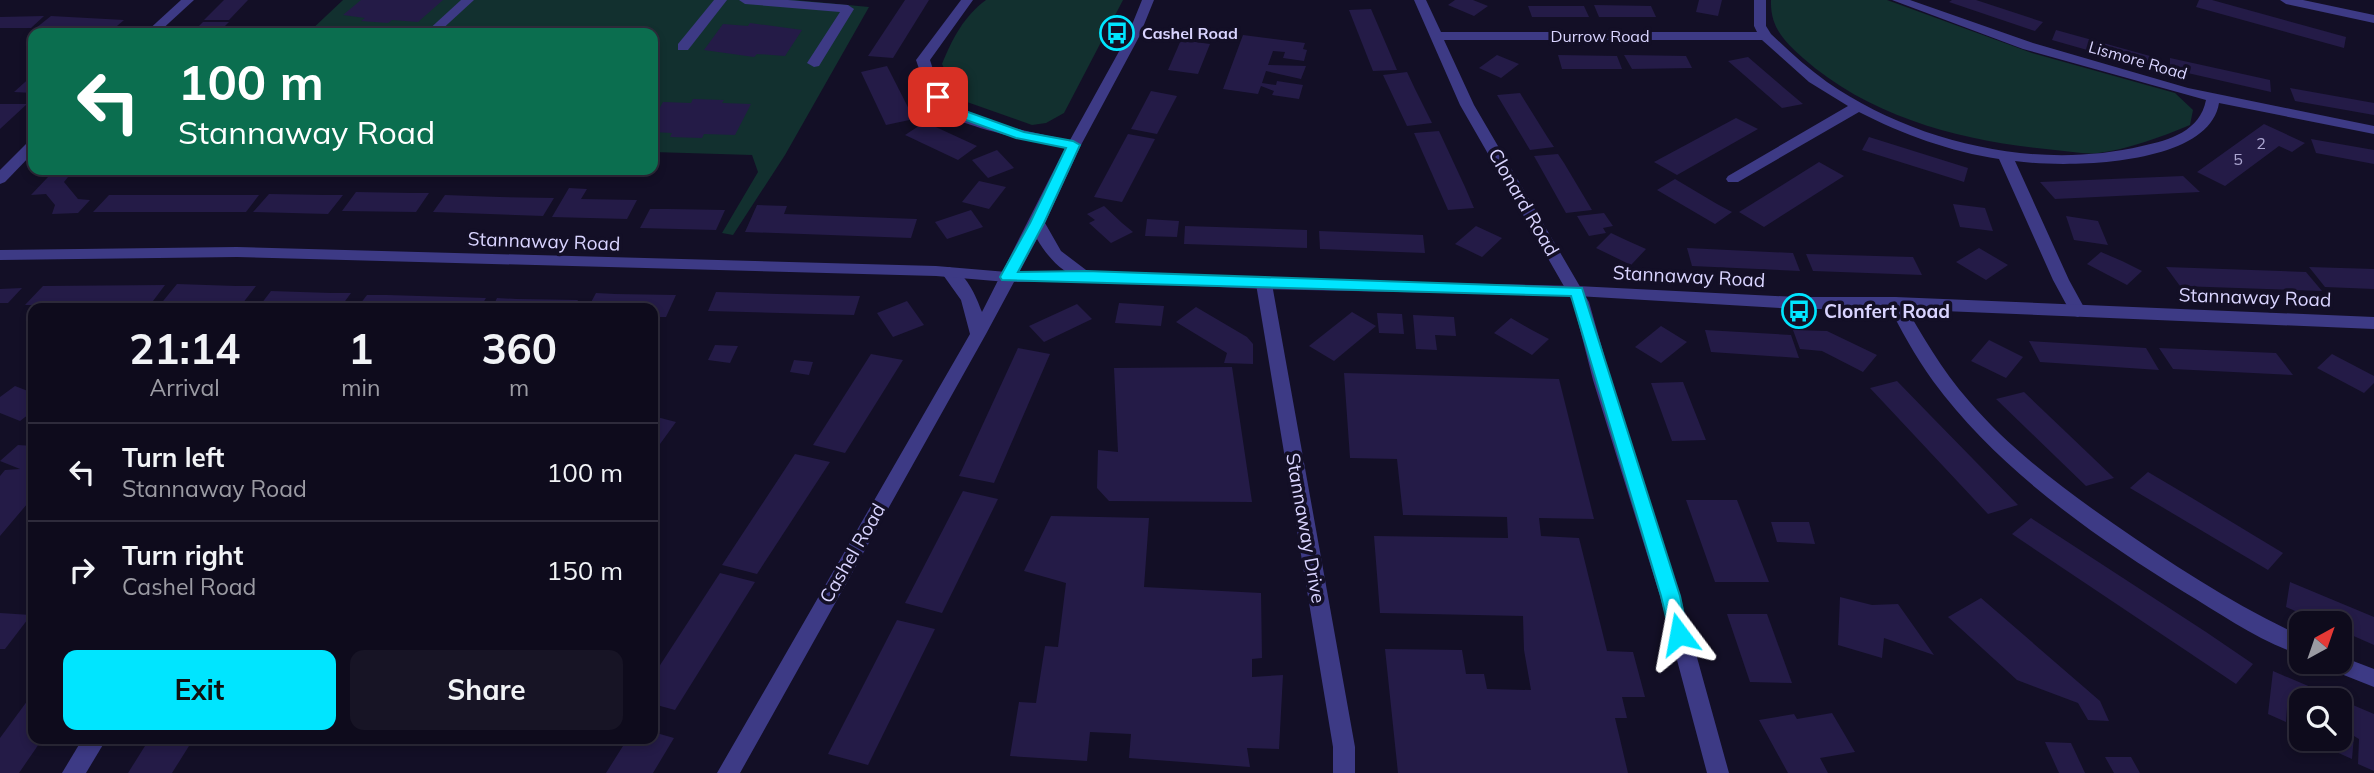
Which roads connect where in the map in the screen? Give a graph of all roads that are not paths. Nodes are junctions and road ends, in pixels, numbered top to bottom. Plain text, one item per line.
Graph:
1 (188, 0) edge
2 (468, 0) edge
3 (721, 0) edge
4 (746, 0) edge
5 (968, 0) edge
6 (1148, 0) edge
7 (1420, 0) edge
8 (1760, 0) edge
9 (1899, 0) edge
10 (2286, 0) edge
11 (2374, 19) edge
12 (157, 28) edge
13 (437, 28) edge
14 (1436, 36) junction
15 (1765, 36) junction
16 (683, 47) dead end
17 (814, 63) dead end
18 (2213, 99) junction
19 (1859, 106) junction
20 (2374, 130) edge
21 (1073, 145) junction
22 (28, 150) edge
23 (2006, 157) junction
24 (0, 179) edge
25 (1733, 179) dead end
26 (1037, 223) junction
27 (0, 255) edge
28 (949, 272) junction
29 (1086, 276) junction
30 (1007, 277) junction
31 (1264, 284) junction
32 (1577, 292) junction
33 (1895, 303) junction
34 (2078, 311) junction
35 (2374, 323) edge
36 (978, 334) junction
37 (2289, 640) edge
38 (2352, 669) edge
39 (2374, 678) edge
40 (92, 744) edge
41 (73, 773) edge
42 (728, 773) edge
43 (1345, 773) edge
44 (1718, 773) edge

1 - 12 street
2 - 13 street
3 - 16 street
4 - 17 street
5 - 21 street
6 - 21 street, Cashel Road
7 - 14 street, Clonard Road
8 - 15 street
9 - 18 street, Lismore Road
10 - 11 street
14 - 15 street, Durrow Road
14 - 32 street, Clonard Road
15 - 19 street
18 - 20 street, Lismore Road
18 - 23 street
19 - 23 street
19 - 25 street
21 - 26 street, Cashel Road
22 - 24 street
23 - 34 street
26 - 29 street, Stannaway Road
26 - 30 street, Cashel Road
27 - 28 street, Stannaway Road
28 - 30 street, Stannaway Road
28 - 36 street
29 - 30 street, Stannaway Road
29 - 31 street, Stannaway Road
30 - 36 street, Cashel Road
31 - 32 street, Stannaway Road
31 - 43 street, Stannaway Drive
32 - 33 street, Stannaway Road
32 - 44 street, Clonard Road
33 - 34 street, Stannaway Road
33 - 37 street
34 - 35 street, Stannaway Road
36 - 42 street, Cashel Road
38 - 39 street
40 - 41 street

